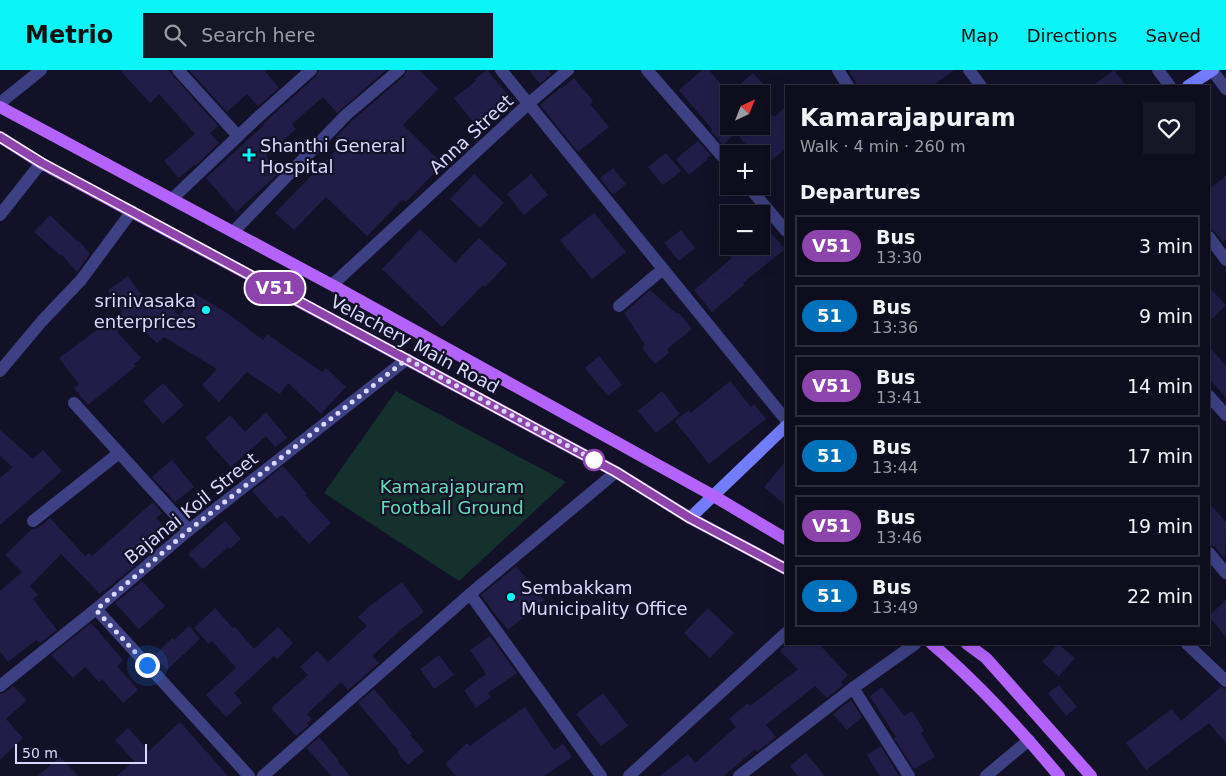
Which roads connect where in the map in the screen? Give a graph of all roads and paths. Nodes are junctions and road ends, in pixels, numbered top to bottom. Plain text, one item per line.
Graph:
1 (41, 70) edge
2 (178, 70) edge
3 (310, 70) edge
4 (399, 70) edge
5 (501, 70) edge
6 (568, 70) edge
7 (647, 70) edge
8 (838, 70) edge
9 (969, 70) edge
10 (1158, 70) edge
11 (1212, 70) edge
12 (847, 85) edge
13 (980, 85) edge
14 (1169, 85) edge
15 (1190, 85) edge
16 (1226, 89) edge
17 (0, 103) edge
18 (528, 104) junction
19 (0, 107) edge
20 (238, 136) junction
21 (0, 137) edge
22 (720, 154) edge
23 (42, 163) junction
24 (756, 195) edge
25 (172, 199) junction
26 (132, 211) junction
27 (0, 215) edge
28 (785, 230) edge
29 (233, 232) junction
30 (1210, 238) edge
31 (1226, 260) edge
32 (663, 269) junction
33 (332, 285) junction
34 (619, 306) dead end
35 (407, 359) junction
36 (0, 371) edge
37 (1210, 397) edge
38 (74, 403) dead end
39 (1226, 416) edge
40 (785, 419) edge
41 (785, 427) edge
42 (118, 453) junction
43 (616, 472) junction
44 (712, 495) junction
45 (690, 518) junction
46 (34, 521) dead end
47 (189, 530) junction
48 (785, 538) edge
49 (1210, 555) edge
50 (785, 568) edge
51 (1226, 572) edge
52 (470, 594) junction
53 (96, 610) junction
54 (785, 634) edge
55 (914, 645) edge
56 (933, 645) edge
57 (968, 645) edge
58 (1188, 645) edge
59 (1226, 681) edge
60 (0, 686) edge
61 (853, 688) junction
62 (1029, 740) junction
63 (249, 776) edge
64 (263, 776) edge
65 (600, 776) edge
66 (629, 776) edge
67 (738, 776) edge
68 (909, 776) edge
69 (986, 776) edge
70 (1060, 776) edge
71 (1091, 776) edge

1 - 17 street
2 - 20 street
3 - 20 street
4 - 29 street
5 - 18 street
6 - 18 street, Anna Street
7 - 22 street
8 - 12 street
9 - 13 street
10 - 14 street
11 - 15 street
11 - 16 street
18 - 32 street
18 - 33 street, Anna Street
19 - 25 main road, Velachery Main Road
20 - 25 street
21 - 23 main road, Velachery Main Road
23 - 26 main road, Velachery Main Road
23 - 27 street
24 - 28 street
25 - 29 main road, Velachery Main Road
26 - 35 main road, Velachery Main Road
26 - 36 street
29 - 33 main road, Velachery Main Road
30 - 31 street
32 - 34 street
32 - 40 street
33 - 44 main road, Velachery Main Road
35 - 43 main road, Velachery Main Road
35 - 47 street, Bajanai Koil Street
37 - 39 street
38 - 42 street
41 - 44 street
42 - 46 street
42 - 47 street
43 - 45 main road, Velachery Main Road
43 - 52 street
44 - 45 street
44 - 48 main road, Velachery Main Road
45 - 50 main road, Velachery Main Road
47 - 53 street, Bajanai Koil Street
49 - 51 street
52 - 64 street
52 - 65 street
53 - 60 street, Bajanai Koil Street
53 - 63 street
54 - 66 street
55 - 61 street
56 - 62 main road
57 - 71 main road
58 - 59 street
61 - 67 street
61 - 68 street
62 - 69 street
62 - 70 main road

